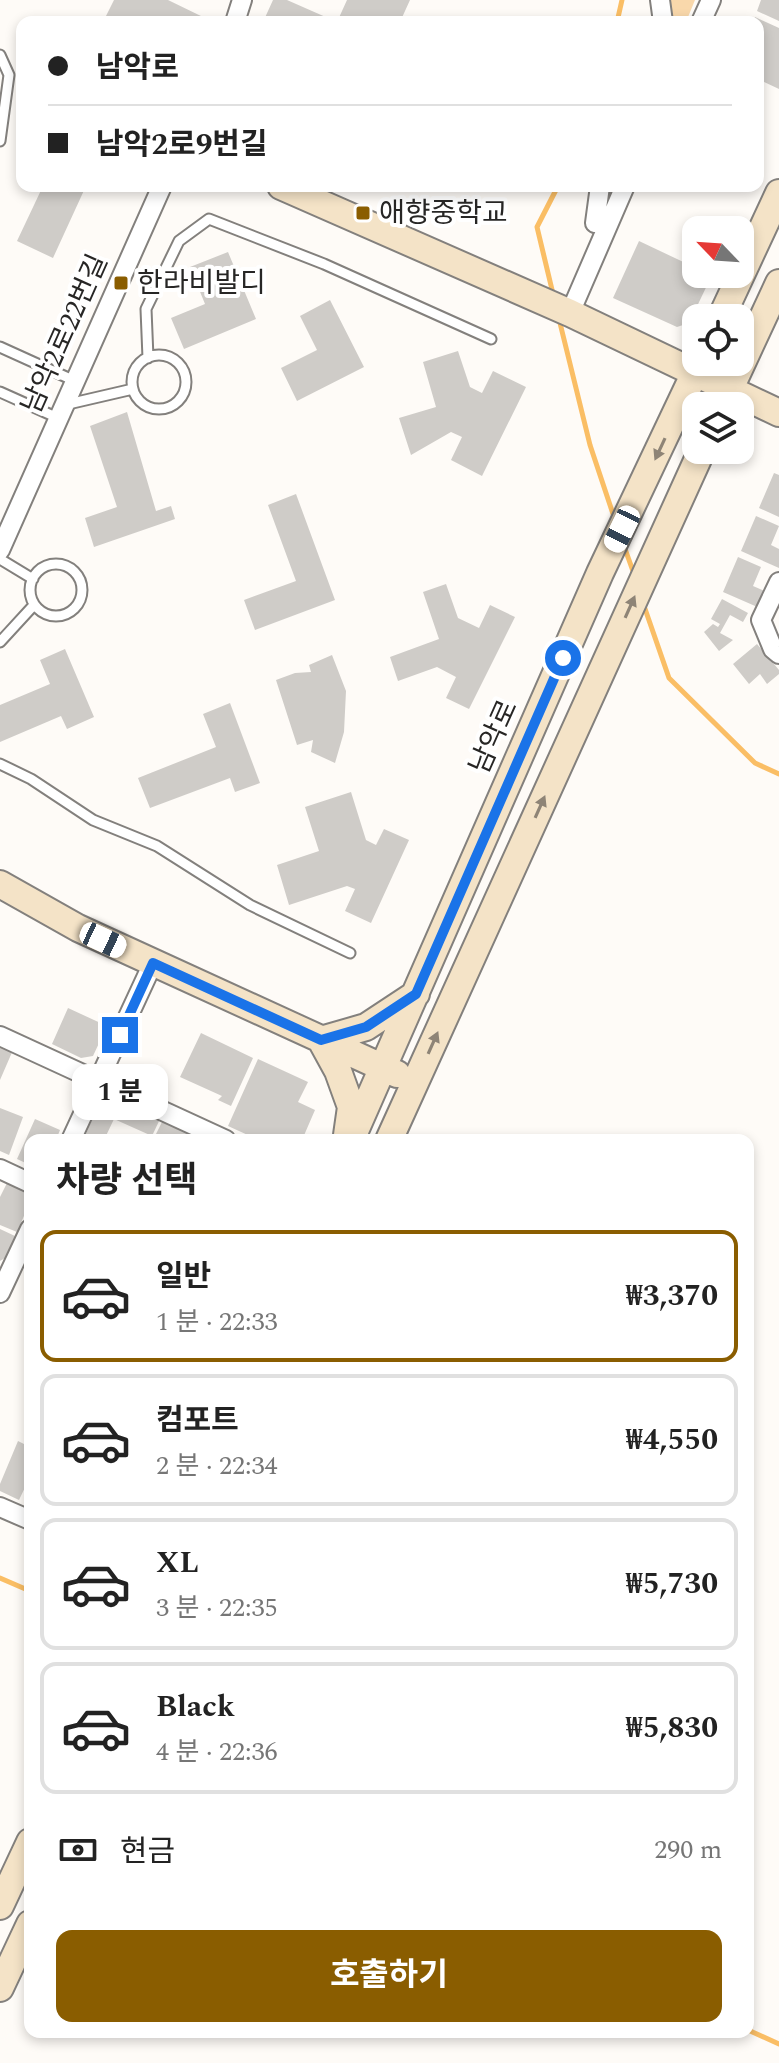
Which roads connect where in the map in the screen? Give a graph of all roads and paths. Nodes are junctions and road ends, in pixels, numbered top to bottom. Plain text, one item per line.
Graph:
1 (0, 55) edge
2 (0, 141) edge
3 (159, 192) edge
4 (295, 192) edge
5 (599, 192) edge
6 (622, 192) edge
7 (779, 193) edge
8 (595, 223) dead end
9 (779, 283) edge
10 (727, 304) edge
11 (566, 311) junction
12 (491, 339) dead end
13 (0, 347) edge
14 (148, 358) junction
15 (682, 361) edge
16 (693, 376) edge
17 (705, 376) edge
18 (75, 381) junction
19 (133, 389) junction
20 (0, 392) edge
21 (720, 392) edge
22 (729, 392) edge
23 (754, 406) edge
24 (61, 412) junction
25 (779, 413) edge
26 (695, 464) edge
27 (0, 550) edge
28 (0, 559) edge
29 (33, 579) junction
30 (779, 582) edge
31 (34, 605) junction
32 (0, 642) edge
33 (779, 654) edge
34 (0, 764) edge
35 (0, 884) edge
36 (350, 953) dead end
37 (153, 963) junction
38 (416, 994) junction
39 (0, 1036) edge
40 (321, 1040) junction
41 (383, 1068) junction
42 (98, 1082) junction
43 (416, 1082) junction
44 (74, 1134) edge
45 (213, 1134) edge
46 (349, 1134) edge
47 (351, 1134) edge
48 (392, 1134) edge
49 (0, 1169) edge
50 (24, 1180) edge
51 (24, 1241) edge
52 (2, 1286) edge
53 (0, 1507) edge
54 (24, 1517) edge
55 (24, 1855) edge
56 (0, 1906) edge
57 (24, 1937) edge
58 (0, 1988) edge

1 - 2 lane
3 - 18 street, 남악2로22번길
4 - 11 street
5 - 8 street
6 - 11 street
7 - 10 street
9 - 22 street
11 - 15 street
12 - 14 lane
13 - 18 lane
14 - 19 lane
14 - 19 lane
16 -> 38 street, 남악로
17 - 21 street
18 - 24 street, 남악2로22번길
19 - 24 lane
20 - 24 lane
23 - 25 street
24 - 27 street, 남악2로22번길
43 -> 26 street
28 - 29 lane
29 - 31 lane
29 - 31 lane
30 - 33 street
31 - 32 lane
34 - 36 lane
35 - 37 street
37 - 40 street
37 - 42 street
38 - 40 street
38 - 41 street, 남악로
39 - 42 street
40 - 41 street
40 - 46 street
41 - 43 street
41 - 47 street, 남악로
42 - 44 street
42 - 45 street
43 - 48 street
49 - 50 street
51 - 52 street
53 - 54 street
55 - 56 street
57 - 58 street

